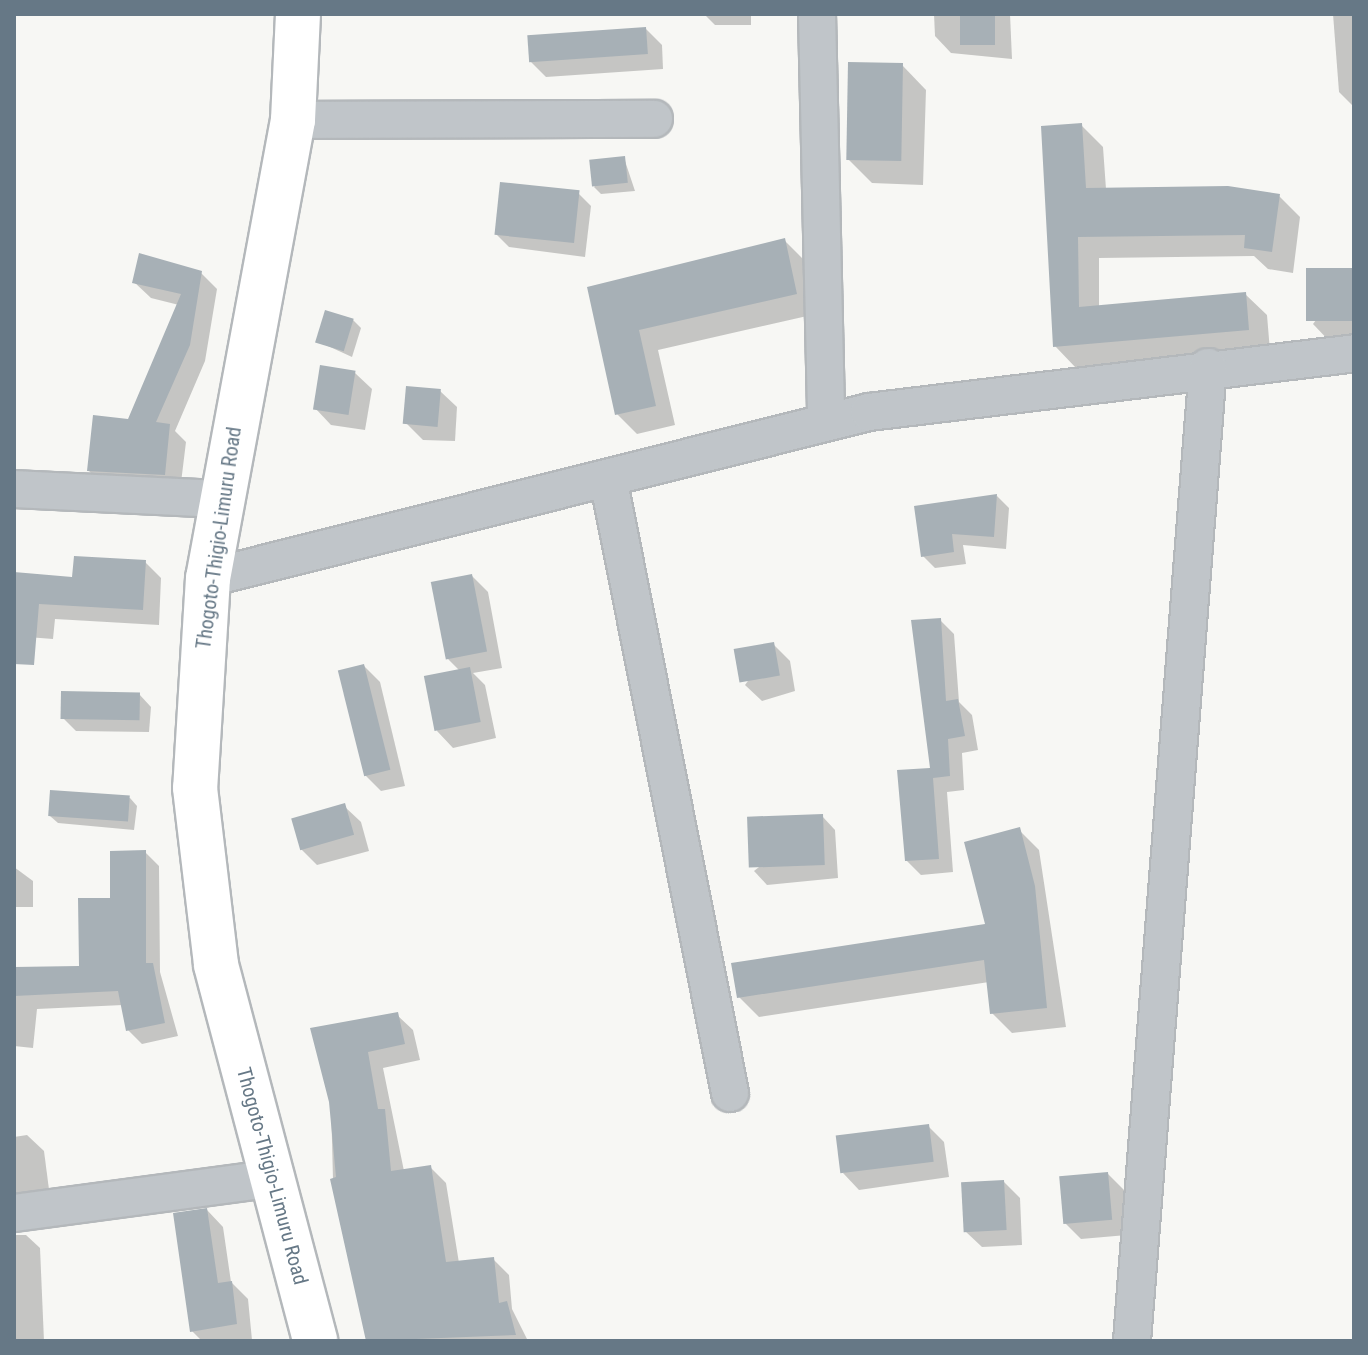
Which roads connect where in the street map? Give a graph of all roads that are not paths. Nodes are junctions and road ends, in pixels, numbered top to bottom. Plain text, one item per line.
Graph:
1 (298, 14) edge
2 (817, 14) edge
3 (654, 119) dead end
4 (293, 120) junction
5 (1354, 353) edge
6 (1208, 367) junction
7 (826, 422) junction
8 (608, 478) junction
9 (14, 489) edge
10 (222, 499) junction
11 (208, 578) junction
12 (730, 1093) dead end
13 (276, 1178) junction
14 (14, 1213) edge
15 (315, 1341) edge
16 (1132, 1341) edge

1 - 4 highway, Thogoto-Thigio-Limuru Road
2 - 7 street
3 - 4 street
4 - 10 highway, Thogoto-Thigio-Limuru Road
5 - 6 street
6 - 7 street
6 - 16 street
7 - 8 street
8 - 11 street
8 - 12 street
9 - 10 street
10 - 11 highway, Thogoto-Thigio-Limuru Road
11 - 13 highway, Thogoto-Thigio-Limuru Road
13 - 14 street
13 - 15 highway, Thogoto-Thigio-Limuru Road

